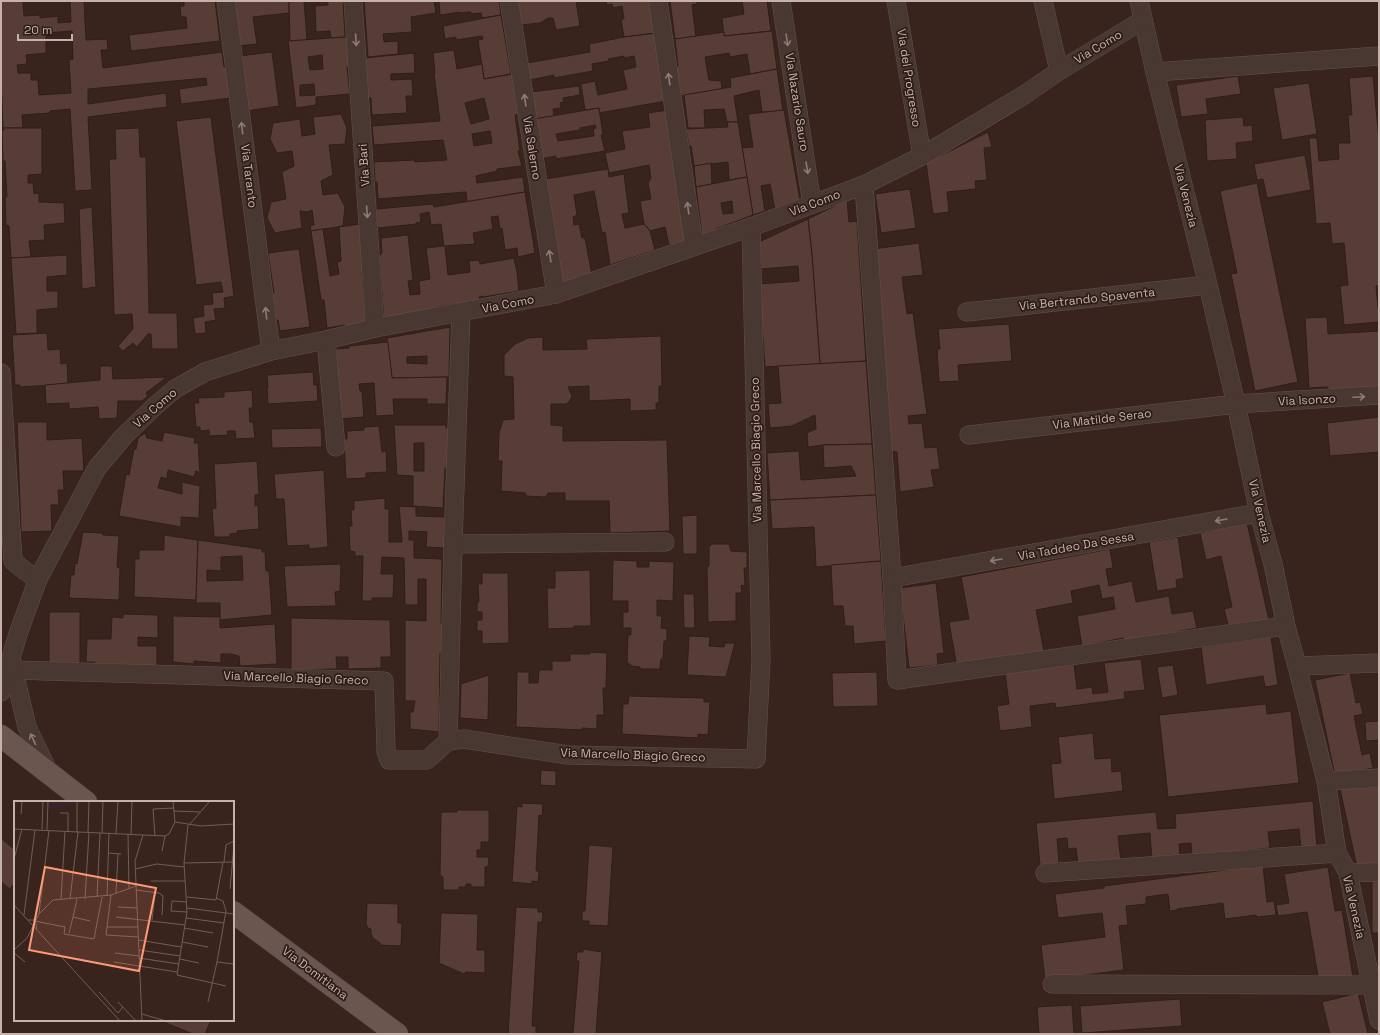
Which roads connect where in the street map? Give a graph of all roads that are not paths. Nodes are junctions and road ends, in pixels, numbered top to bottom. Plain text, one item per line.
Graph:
1 (226, 1) edge
2 (353, 1) edge
3 (509, 1) edge
4 (658, 1) edge
5 (781, 1) edge
6 (896, 1) edge
7 (1043, 1) edge
8 (1139, 1) edge
9 (1143, 20) junction
10 (1379, 56) edge
11 (1059, 71) junction
12 (1155, 72) junction
13 (922, 156) junction
14 (864, 185) junction
15 (812, 204) junction
16 (751, 227) junction
17 (694, 246) junction
18 (1208, 285) junction
19 (556, 294) junction
20 (967, 312) dead end
21 (461, 313) junction
22 (375, 328) junction
23 (326, 340) junction
24 (272, 351) junction
25 (1, 373) edge
26 (1379, 396) edge
27 (1236, 404) junction
28 (969, 435) dead end
29 (336, 447) dead end
30 (1259, 513) junction
31 (666, 542) dead end
32 (453, 544) junction
33 (892, 578) junction
34 (38, 579) junction
35 (1286, 626) junction
36 (1379, 663) edge
37 (8, 665) edge
38 (1297, 666) junction
39 (1, 692) edge
40 (1, 736) edge
41 (448, 741) junction
42 (49, 774) junction
43 (1379, 778) edge
44 (1326, 781) junction
45 (85, 801) edge
46 (1337, 853) junction
47 (1379, 872) edge
48 (1045, 873) dead end
49 (1348, 873) junction
50 (234, 913) edge
51 (1052, 984) dead end
52 (1375, 985) edge
53 (1379, 1020) edge
54 (397, 1034) edge

24 -> 1 street, Via Taranto
2 -> 22 street, Via Bari
19 -> 3 street, Via Salerno
17 -> 4 street
5 -> 15 street, Via Nazario Sauro
6 - 13 street, Via del Progresso
7 - 11 street
8 - 9 street, Via Venezia
9 - 11 street, Via Como
9 - 12 street, Via Venezia
10 - 12 street
11 - 13 street, Via Como
12 - 18 street, Via Venezia
13 - 14 street, Via Como
14 - 15 street, Via Como
14 - 33 street
15 - 16 street, Via Como
16 - 17 street, Via Como
16 - 41 street, Via Marcello Biagio Greco
17 - 19 street, Via Como
18 - 20 street, Via Bertrando Spaventa
18 - 27 street, Via Venezia
19 - 21 street, Via Como
21 - 22 street, Via Como
21 - 32 street
22 - 23 street, Via Como
23 - 24 street, Via Como
23 - 29 street
24 - 34 street, Via Como
25 - 34 street
27 -> 26 street, Via Isonzo
27 - 28 street, Via Matilde Serao
27 - 30 street, Via Venezia
30 -> 33 street, Via Taddeo Da Sessa
30 - 35 street, Via Venezia
31 - 32 street
32 - 41 street
33 - 35 street
34 - 37 street, Via Como
35 - 38 street, Via Venezia
36 - 38 street
37 - 39 street, Via Como
37 - 41 street, Via Marcello Biagio Greco
42 -> 37 street
38 - 44 street, Via Venezia
40 - 42 main road
42 - 45 main road
43 - 44 street
44 - 46 street, Via Venezia
46 - 48 street
46 - 49 street, Via Venezia
47 - 49 street
49 - 52 street, Via Venezia
50 - 54 main road, Via Domitiana
51 - 52 street
52 - 53 street, Via Venezia

